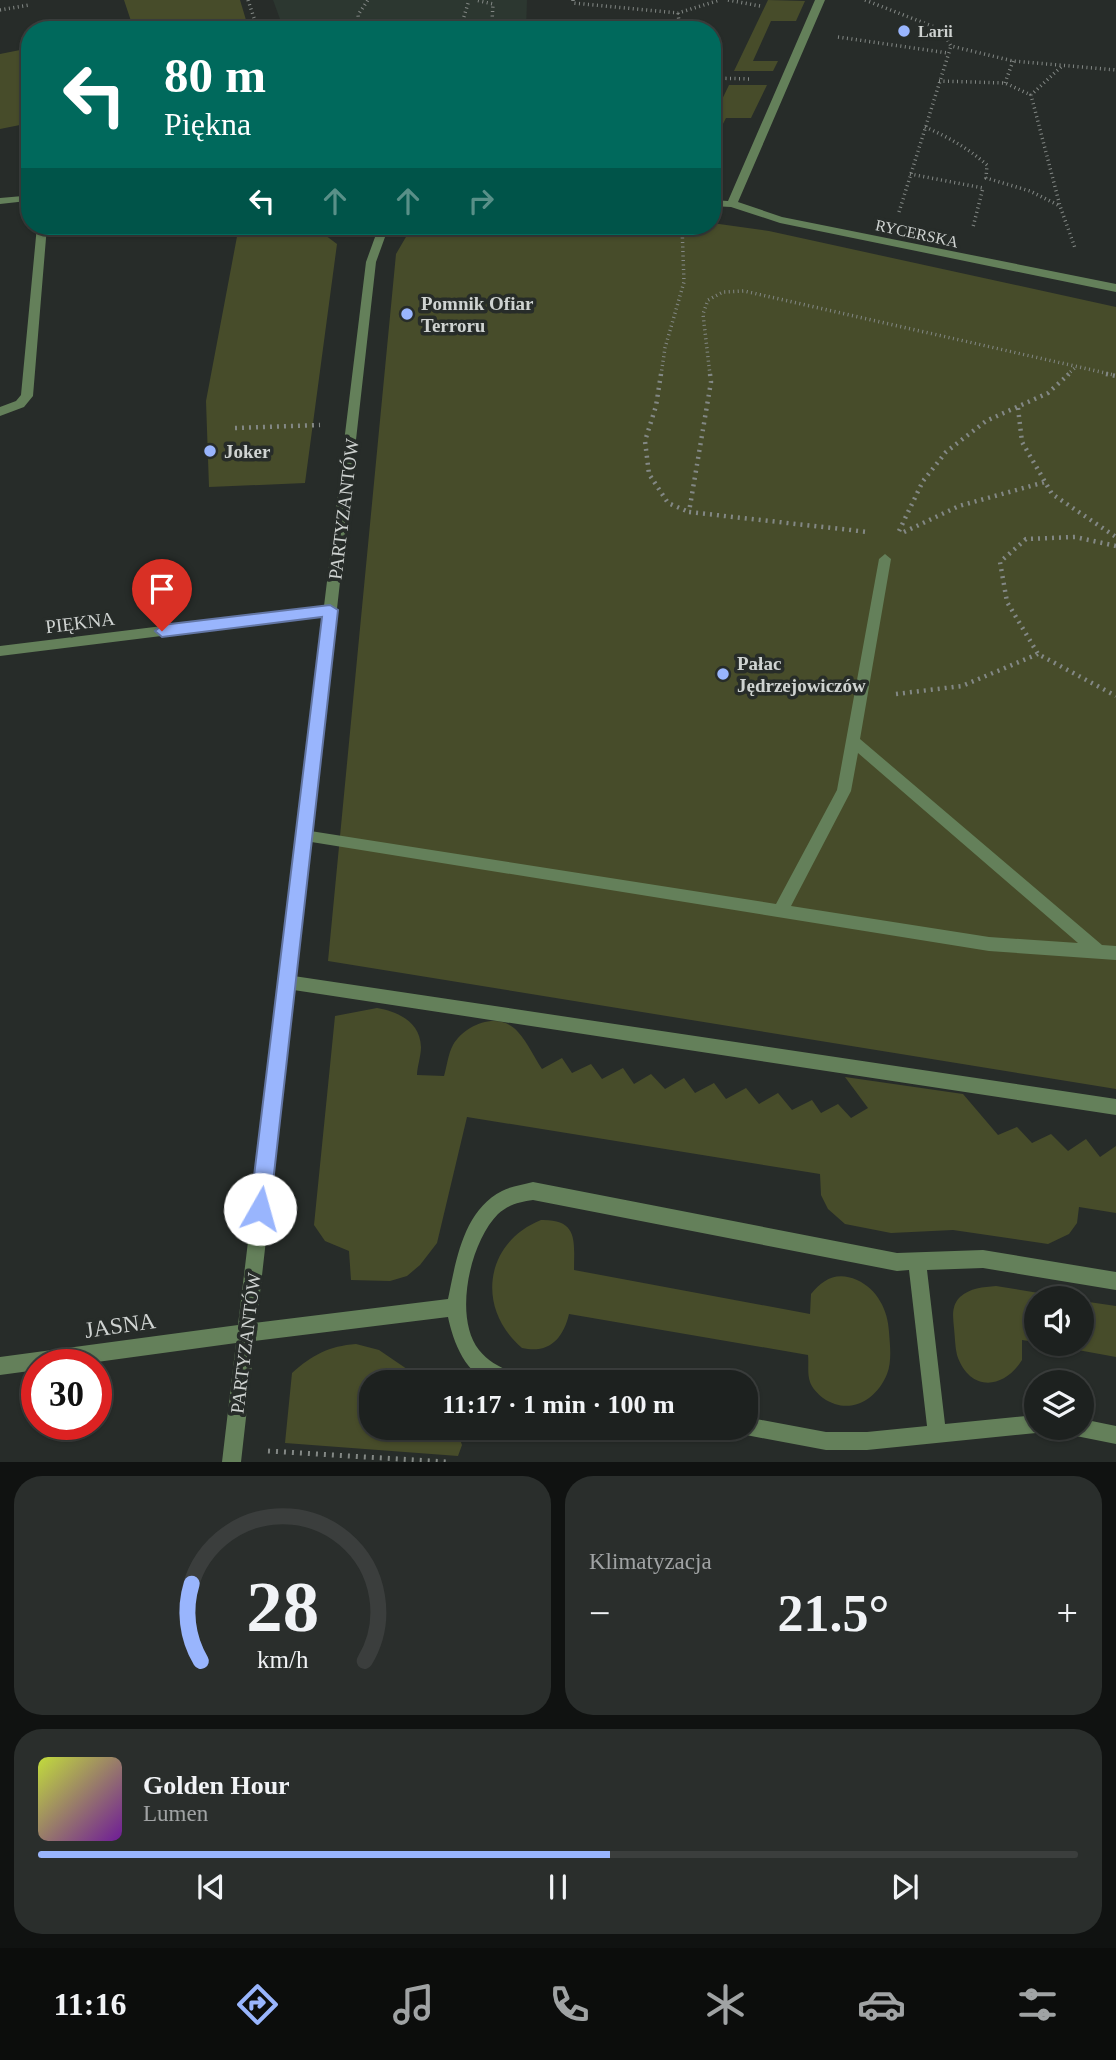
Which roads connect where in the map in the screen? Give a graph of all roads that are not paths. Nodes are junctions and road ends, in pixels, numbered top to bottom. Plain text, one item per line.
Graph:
1 (820, 0) edge
2 (0, 201) edge
3 (21, 201) edge
4 (721, 203) edge
5 (732, 204) junction
6 (41, 235) edge
7 (381, 235) edge
8 (1116, 288) edge
9 (0, 412) edge
10 (885, 559) road end
11 (330, 610) junction
12 (0, 651) edge
13 (853, 741) junction
14 (304, 836) junction
15 (780, 911) junction
16 (1099, 952) junction
17 (1116, 953) edge
18 (287, 982) junction
19 (1116, 1107) edge
20 (917, 1263) junction
21 (1116, 1281) edge
22 (456, 1307) junction
23 (246, 1333) junction
24 (0, 1366) edge
25 (486, 1370) edge
26 (1024, 1425) edge
27 (758, 1428) edge
28 (1094, 1431) edge
29 (937, 1435) junction
30 (1116, 1435) edge
31 (232, 1455) edge

1 - 5 street
2 - 3 street
4 - 5 street, RYCERSKA
5 - 8 street, RYCERSKA
6 - 9 street
7 - 11 street, PARTYZANTÓW
10 - 13 street
11 - 12 street, PIĘKNA
11 - 14 street, PARTYZANTÓW
13 - 15 street
13 - 16 street
14 - 15 street
14 - 18 street, PARTYZANTÓW
15 - 16 street
16 - 17 street
18 - 19 street
18 - 23 street, PARTYZANTÓW
20 - 21 street
20 - 22 street
20 - 29 street
22 - 23 street, JASNA
22 - 25 street
23 - 24 street, JASNA
23 - 31 street, PARTYZANTÓW
26 - 29 street
27 - 29 street
28 - 30 street

